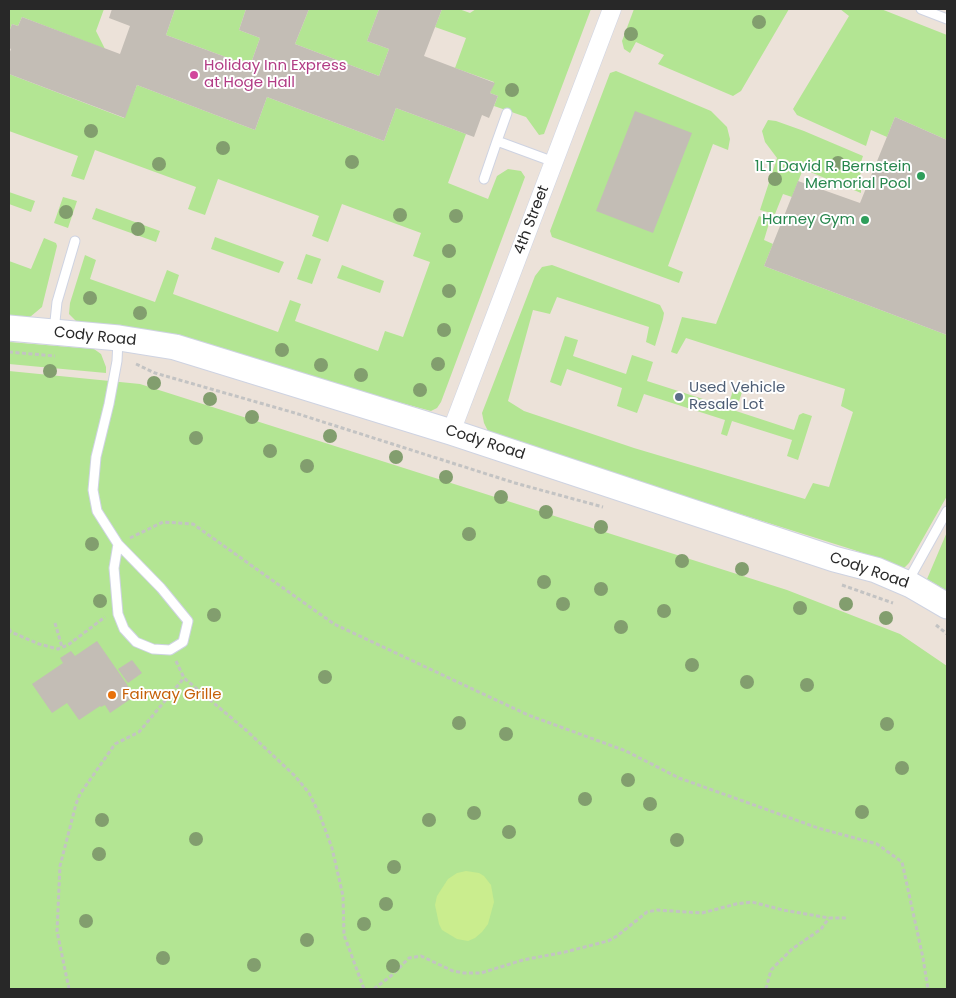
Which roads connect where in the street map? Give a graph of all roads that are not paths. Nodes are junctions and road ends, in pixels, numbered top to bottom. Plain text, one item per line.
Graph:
1 (612, 9) edge
2 (921, 9) edge
3 (932, 11) edge
4 (947, 19) edge
5 (507, 113) dead end
6 (498, 140) junction
7 (554, 162) junction
8 (484, 180) dead end
9 (75, 241) dead end
10 (9, 328) edge
11 (56, 344) junction
12 (118, 349) junction
13 (451, 432) junction
14 (947, 512) edge
15 (118, 544) junction
16 (904, 594) junction
17 (939, 614) edge

1 - 7 street, 4th Street
2 - 3 lane
3 - 4 lane
5 - 6 lane
6 - 7 lane
6 - 8 lane
7 - 13 street, 4th Street
9 - 11 lane
10 - 11 street, Cody Road
11 - 12 street, Cody Road
12 - 13 street, Cody Road
12 - 15 lane
13 - 16 street, Cody Road
14 - 16 lane
15 - 15 lane
16 - 17 street, Cody Road

